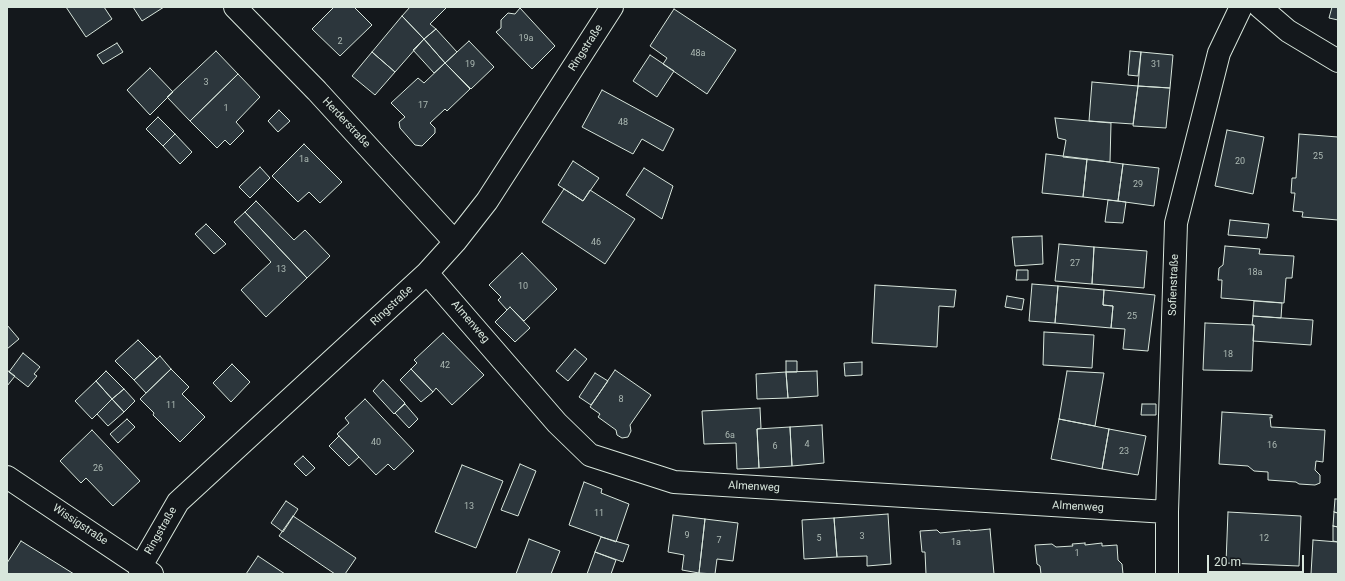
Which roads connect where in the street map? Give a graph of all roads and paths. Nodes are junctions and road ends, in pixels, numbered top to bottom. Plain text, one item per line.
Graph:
1 (234, 7) edge
2 (612, 7) edge
3 (1241, 7) edge
4 (1260, 7) edge
5 (1338, 61) edge
6 (455, 242) junction
7 (427, 273) junction
8 (7, 477) edge
9 (1167, 512) junction
10 (144, 571) edge
11 (1168, 574) edge

1 - 6 street, Herderstraße
2 - 6 street, Ringstraße
3 - 9 street, Sofienstraße
4 - 5 street
6 - 7 street, Ringstraße
7 - 9 street, Almenweg
7 - 10 street, Ringstraße
8 - 10 street, Wissigstraße
9 - 11 street, Sofienstraße

